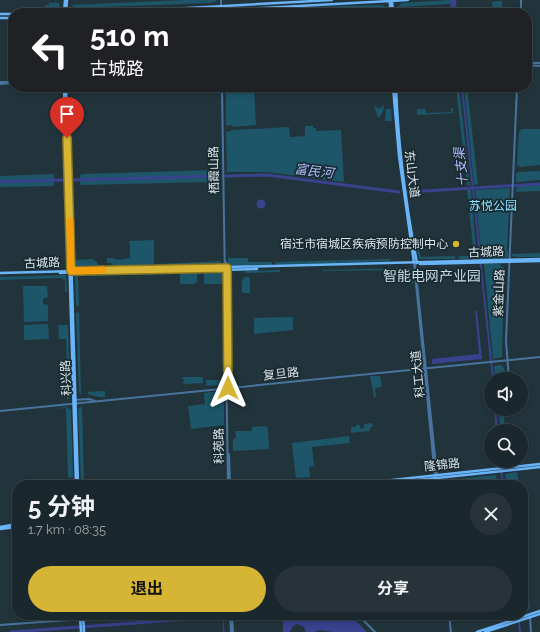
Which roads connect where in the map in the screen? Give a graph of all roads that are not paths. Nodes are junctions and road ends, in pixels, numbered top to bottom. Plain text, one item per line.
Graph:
1 (221, 0) edge
2 (332, 0) edge
3 (391, 0) edge
4 (408, 0) edge
5 (221, 7) junction
6 (195, 8) edge
7 (278, 8) edge
8 (65, 92) edge
9 (222, 92) edge
10 (394, 92) edge
11 (517, 92) edge
12 (225, 253) joint
13 (540, 260) edge
14 (509, 261) junction
15 (415, 264) junction
16 (226, 269) junction
17 (70, 272) junction
18 (0, 274) edge
19 (540, 357) edge
20 (507, 360) junction
21 (425, 368) junction
22 (508, 372) edge
23 (227, 388) junction
24 (75, 402) junction
25 (0, 411) edge
26 (540, 465) edge
27 (436, 476) junction
28 (77, 480) edge
29 (229, 480) edge
30 (396, 480) edge
31 (407, 480) edge
32 (437, 480) edge
33 (12, 527) edge
34 (0, 528) edge
35 (540, 611) edge
36 (540, 614) edge
37 (528, 616) edge
38 (530, 617) joint
39 (51, 620) edge
40 (82, 620) edge
41 (231, 620) edge
42 (363, 620) edge
43 (450, 620) edge
44 (516, 620) edge
45 (513, 621) junction
46 (0, 625) edge
47 (83, 631) edge
48 (232, 632) edge
49 (375, 632) edge
50 (451, 632) edge
51 (477, 632) edge
52 (485, 632) edge
53 (530, 632) edge

1 - 5 street
2 - 5 main road
3 - 4 main road
3 - 7 main road
5 - 6 main road
8 - 17 main road, 科兴路
9 - 12 street, 栖霞山路
10 - 15 main road, 东山大道
11 - 14 street, 紫金山路
12 - 16 street, 科苑路
13 - 14 main road, 古城路
14 - 15 main road, 古城路
14 - 20 street, 紫金山路
15 - 16 main road, 古城路
15 - 21 street, 科工大道
16 - 17 main road, 古城路
16 - 23 street, 科苑路
17 - 18 main road, 古城路
17 - 24 main road, 科兴路
19 - 20 street, 复旦路
20 - 21 street, 复旦路
20 - 22 street, 紫金山路
21 - 23 street, 复旦路
21 - 27 street, 科工大道
23 - 24 street, 复旦路
23 - 29 street, 科苑路
24 - 25 street, 复旦路
24 - 28 main road, 科兴路
26 - 27 main road, 隆锦路
27 - 30 main road, 隆锦路
27 - 31 main road, 隆锦路
27 - 32 street, 科工大道
33 - 34 main road
35 - 37 main road
36 - 38 main road
38 - 53 street
39 - 46 street
40 - 47 main road
41 - 48 street
42 - 49 street
43 - 50 street
44 - 45 main road
45 - 51 main road
45 - 52 main road

